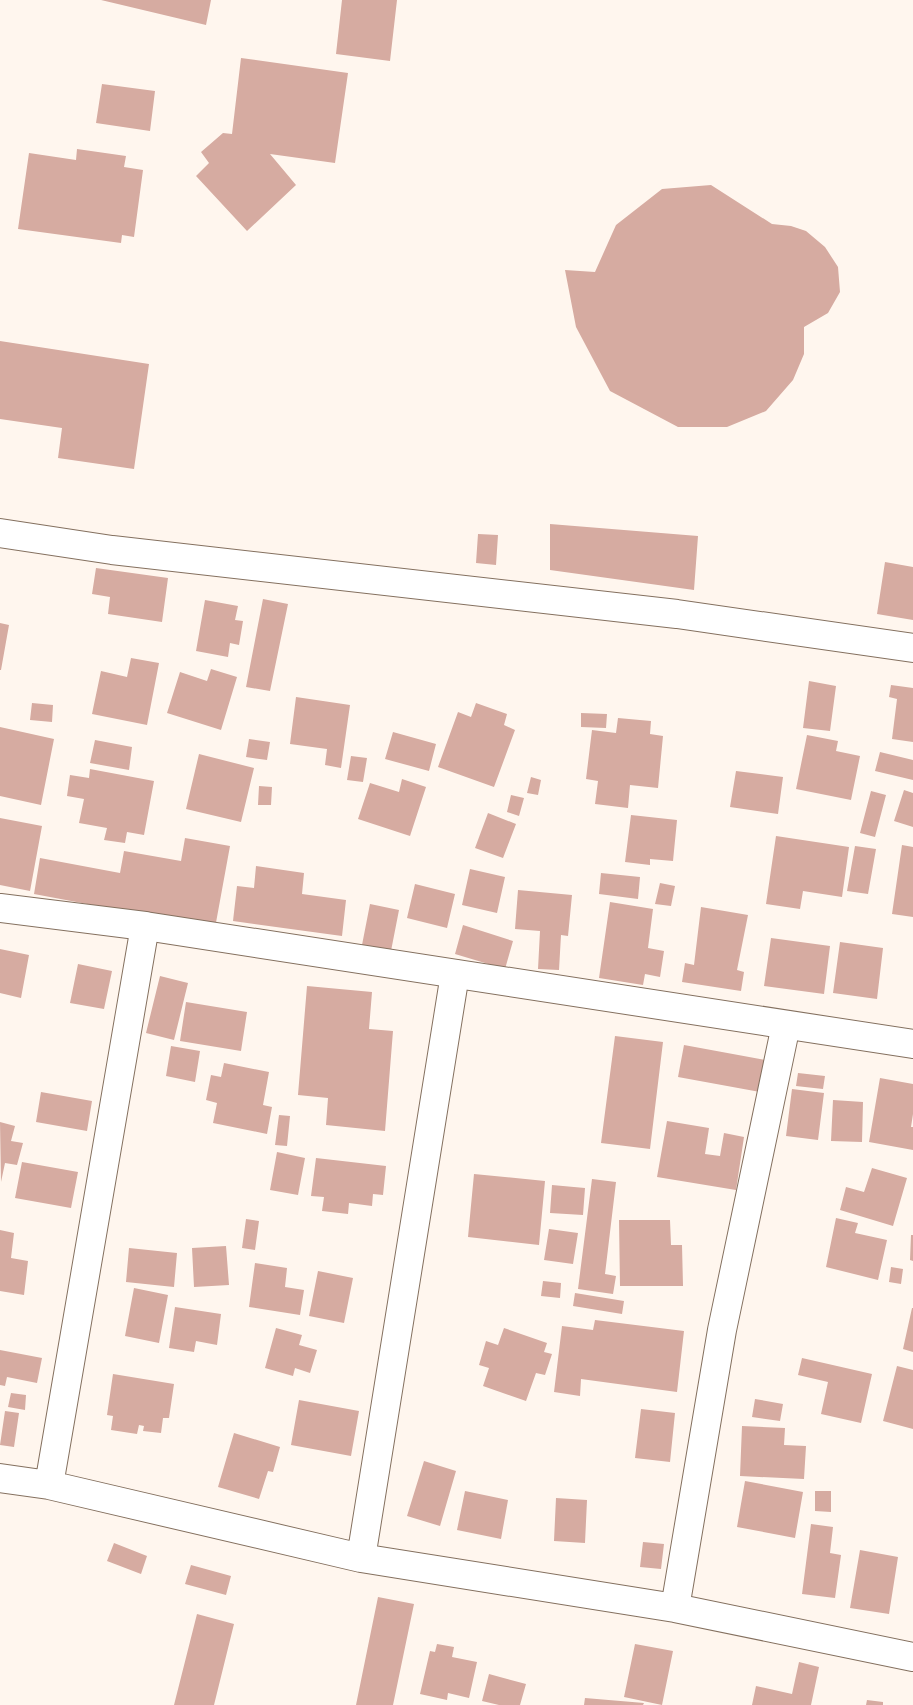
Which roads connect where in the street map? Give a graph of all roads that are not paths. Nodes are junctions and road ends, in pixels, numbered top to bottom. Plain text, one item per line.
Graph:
1 (0, 533) edge
2 (913, 648) edge
3 (0, 908) edge
4 (145, 926) junction
5 (455, 974) junction
6 (786, 1025) junction
7 (913, 1044) edge
8 (0, 1478) edge
9 (49, 1485) junction
10 (361, 1558) junction
11 (675, 1608) junction
12 (913, 1657) edge

1 - 2 street
3 - 4 street
4 - 5 street
4 - 9 street
5 - 6 street
5 - 10 street
6 - 7 street
6 - 11 street
8 - 9 street
9 - 10 street
10 - 11 street
11 - 12 street

